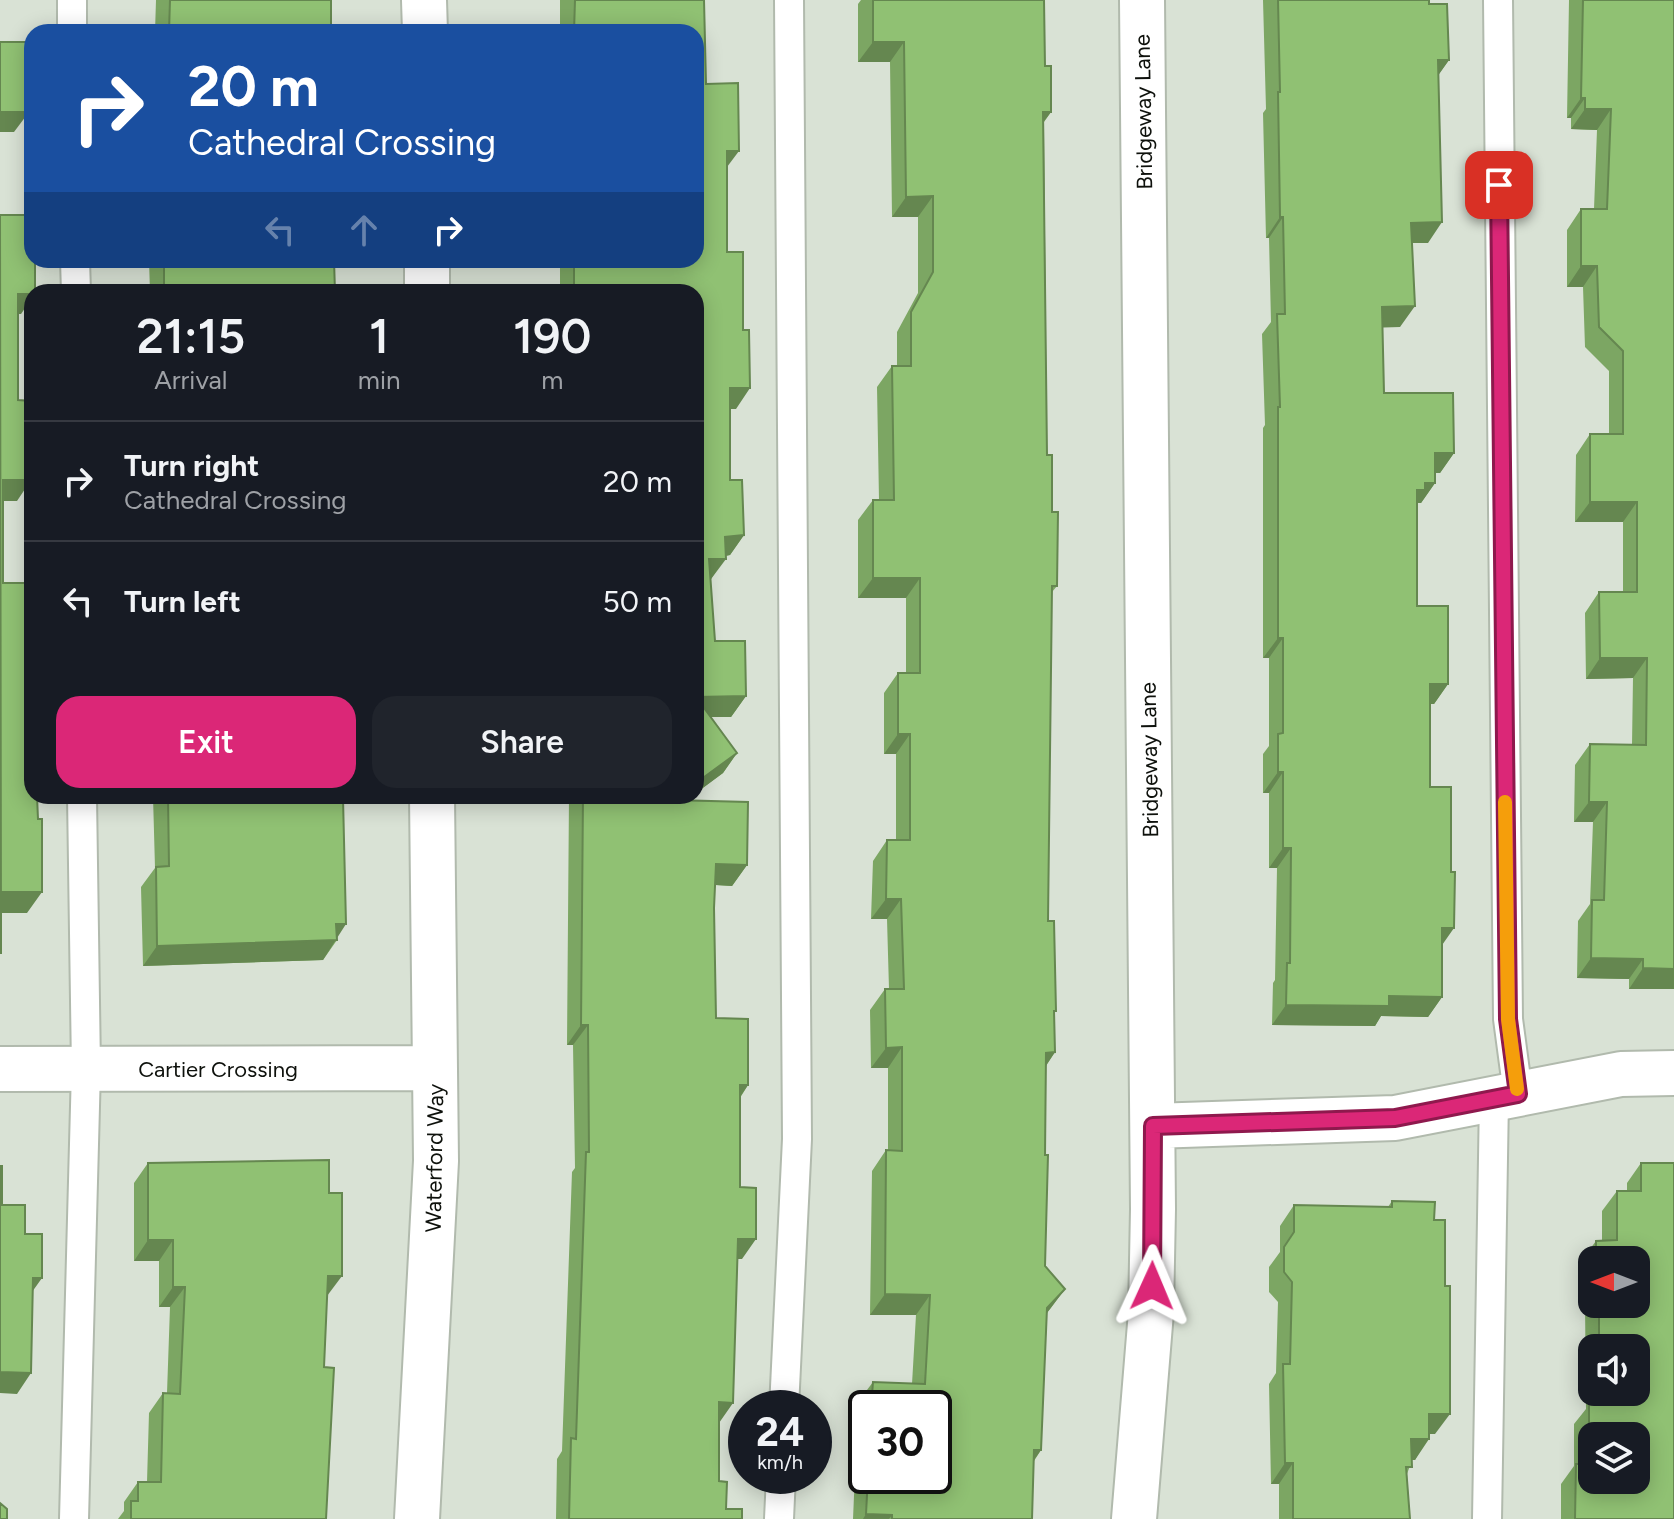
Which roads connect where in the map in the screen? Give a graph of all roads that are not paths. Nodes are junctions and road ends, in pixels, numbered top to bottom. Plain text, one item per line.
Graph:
1 (72, 0) edge
2 (424, 0) edge
3 (789, 0) edge
4 (1142, 0) edge
5 (1498, 0) edge
6 (72, 24) edge
7 (425, 24) edge
8 (82, 804) edge
9 (432, 804) edge
10 (435, 1068) junction
11 (0, 1069) edge
12 (86, 1069) junction
13 (1674, 1073) edge
14 (1506, 1096) junction
15 (1153, 1126) junction
16 (785, 1390) edge
17 (780, 1494) edge
18 (74, 1519) edge
19 (417, 1519) edge
20 (779, 1519) edge
21 (1134, 1519) edge
22 (1487, 1519) edge

1 - 6 lane
2 - 7 street
3 - 16 lane
4 - 15 street, Bridgeway Lane
5 - 14 lane
8 - 12 lane
9 - 10 street, Waterford Way
10 - 12 street, Cartier Crossing
10 - 19 street, Waterford Way
11 - 12 street, Cartier Crossing
12 - 18 lane
13 - 14 street
14 - 15 street
14 - 22 lane
15 - 21 street, Bridgeway Lane
17 - 20 lane

